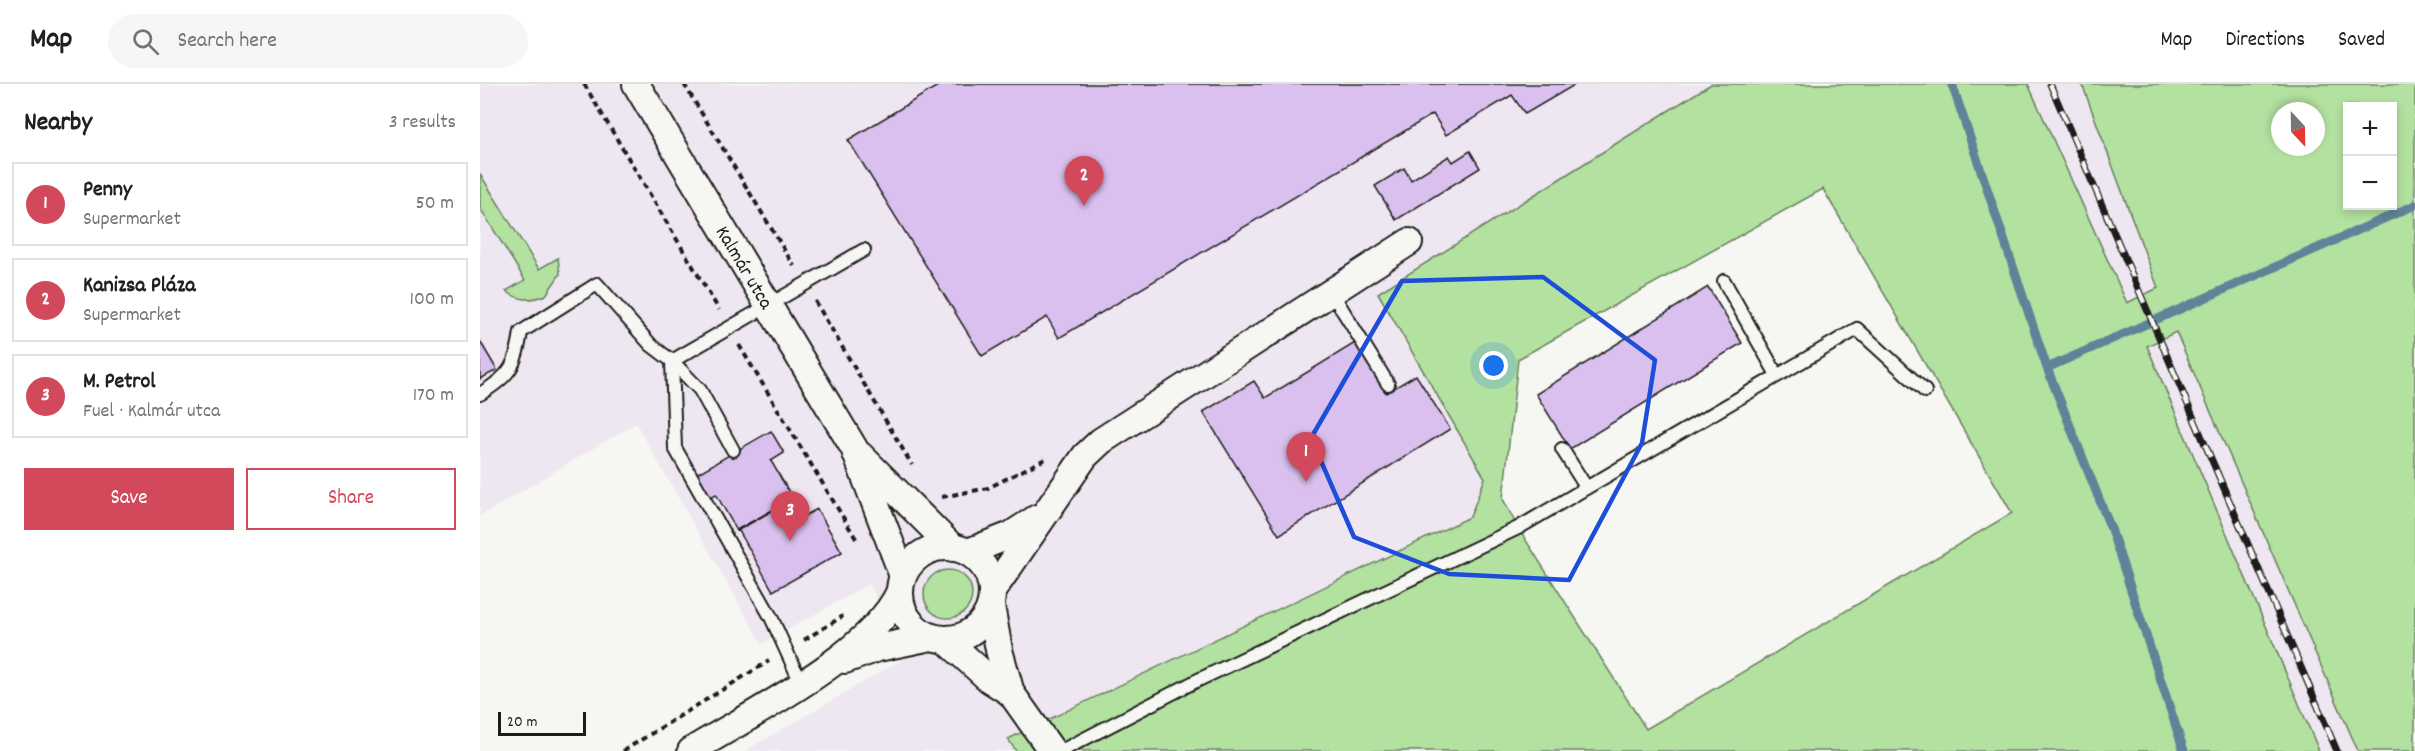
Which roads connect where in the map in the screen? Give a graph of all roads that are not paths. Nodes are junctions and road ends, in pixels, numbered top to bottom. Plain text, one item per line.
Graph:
1 (636, 84) edge
2 (1408, 242) dead end
3 (864, 250) dead end
4 (1724, 281) dead end
5 (1332, 293) junction
6 (769, 308) junction
7 (672, 361) junction
8 (1777, 375) junction
9 (1388, 384) dead end
10 (1924, 391) dead end
11 (480, 394) edge
12 (854, 448) junction
13 (1562, 449) dead end
14 (734, 450) dead end
15 (1586, 487) junction
16 (1047, 511) junction
17 (960, 550) junction
18 (902, 583) junction
19 (992, 598) junction
20 (938, 638) junction
21 (833, 664) junction
22 (801, 683) junction
23 (1011, 693) junction
24 (691, 751) edge
25 (1052, 751) edge
26 (1061, 751) edge

1 - 6 street, Kalmár utca
2 - 5 street
3 - 6 lane
4 - 8 lane
5 - 9 lane
5 - 16 street
6 - 7 lane
6 - 12 street, Kalmár utca
7 - 11 lane
7 - 14 lane
7 - 22 lane
8 - 10 lane
8 - 15 lane
12 - 17 street, Kalmár utca
12 - 18 street, Kalmár utca
13 - 15 lane
15 - 26 lane
16 - 17 street
16 - 19 street
17 - 18 street
17 - 19 street
18 - 20 street
18 - 21 street
19 - 20 street
19 - 23 street
20 - 21 street
20 - 23 street
21 - 22 street
22 - 24 street
23 - 25 street

